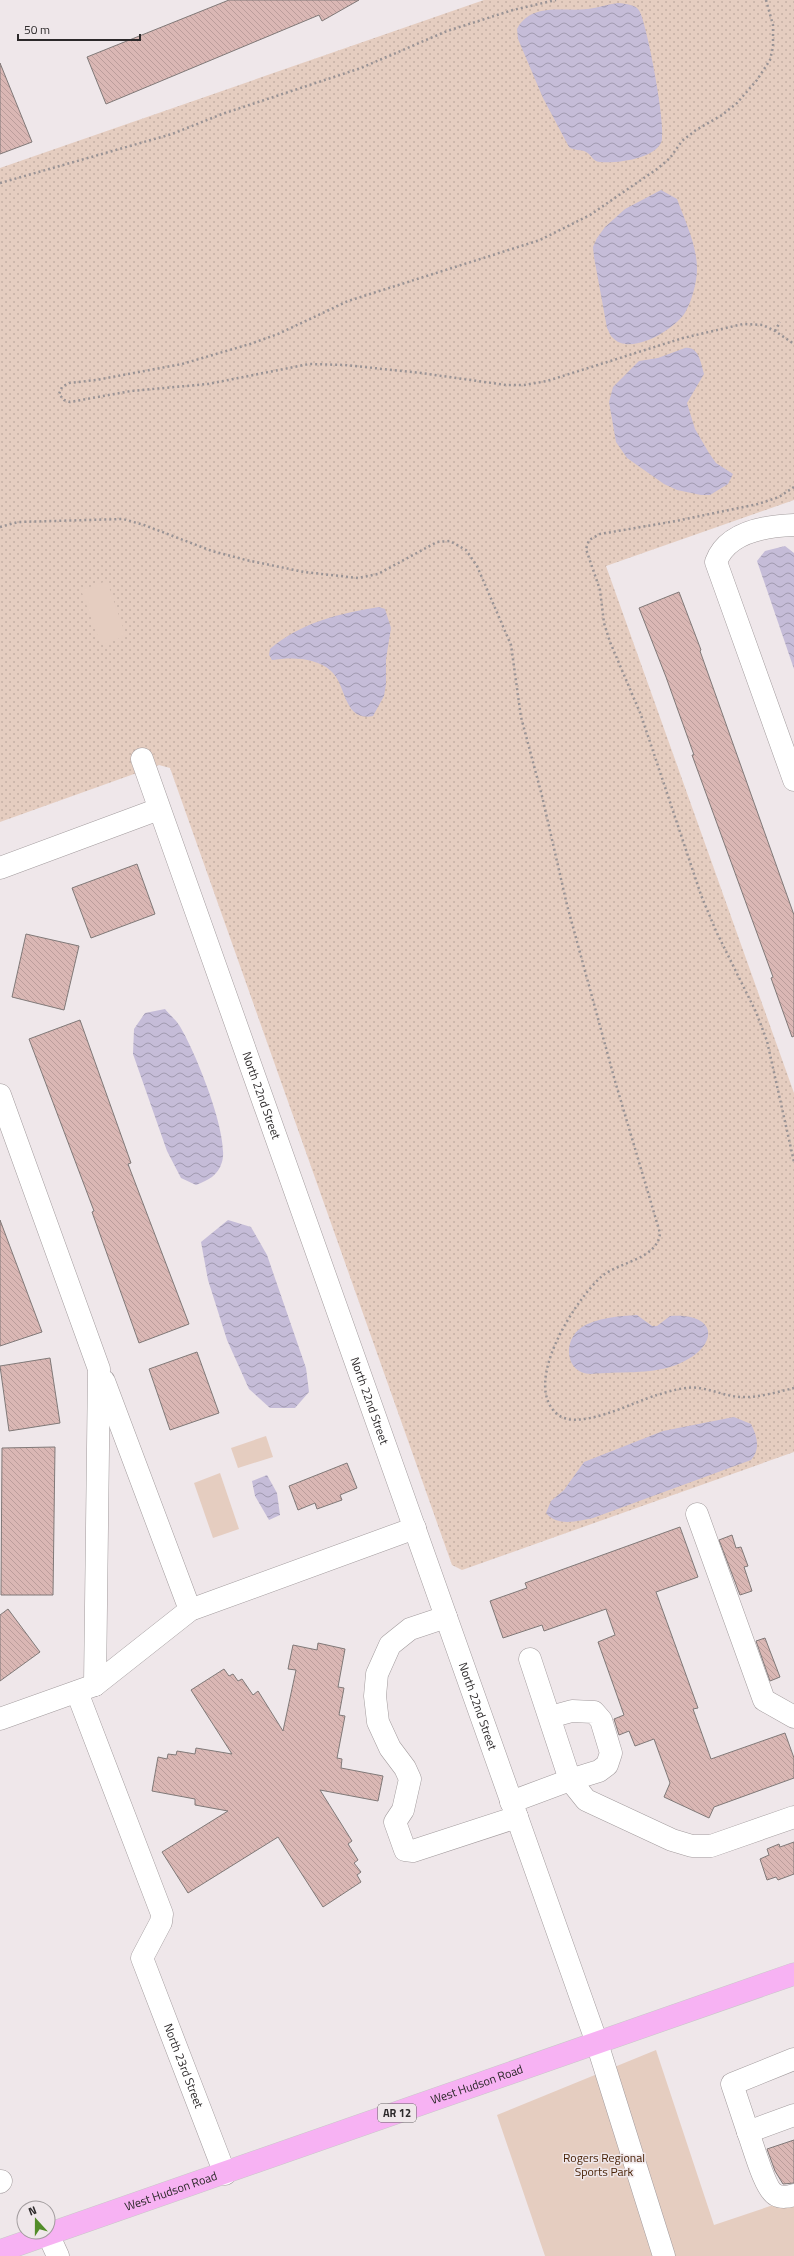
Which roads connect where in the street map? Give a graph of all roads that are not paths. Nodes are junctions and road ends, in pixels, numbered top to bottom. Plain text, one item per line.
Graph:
1 (794, 525) edge
2 (142, 759) dead end
3 (794, 780) edge
4 (159, 809) junction
5 (4, 866) edge
6 (0, 886) edge
7 (0, 1095) edge
8 (99, 1369) junction
9 (697, 1514) dead end
10 (415, 1528) junction
11 (190, 1610) junction
12 (446, 1617) junction
13 (530, 1659) dead end
14 (86, 1689) junction
15 (794, 1716) edge
16 (550, 1717) junction
17 (0, 1719) edge
18 (570, 1780) junction
19 (514, 1809) junction
20 (794, 1817) edge
21 (794, 1974) edge
22 (597, 2044) junction
23 (794, 2059) edge
24 (794, 2115) edge
25 (748, 2132) junction
26 (225, 2174) junction
27 (794, 2195) edge
28 (56, 2231) edge
29 (31, 2240) edge
30 (51, 2240) edge
31 (0, 2251) edge
32 (58, 2256) edge
33 (664, 2256) edge

1 - 3 street
2 - 4 street, North 22nd Street
4 - 5 street
4 - 10 street, North 22nd Street
5 - 6 street
7 - 8 street
8 - 11 street
8 - 14 street
9 - 15 street
10 - 11 street
10 - 12 street, North 22nd Street
11 - 14 street
12 - 19 street, North 22nd Street
12 - 19 street
13 - 16 street
14 - 17 street
14 - 26 street, North 23rd Street
16 - 18 street
16 - 18 street
18 - 19 street
18 - 20 street
19 - 22 street, North 22nd Street
21 - 22 highway, West Hudson Road / AR 12
22 - 26 highway, West Hudson Road / AR 12
22 - 33 street, North 22nd Street
23 - 25 street
24 - 25 street
25 - 27 street
26 - 28 highway, West Hudson Road / AR 12
29 - 31 highway, West Hudson Road / AR 12
30 - 32 street

